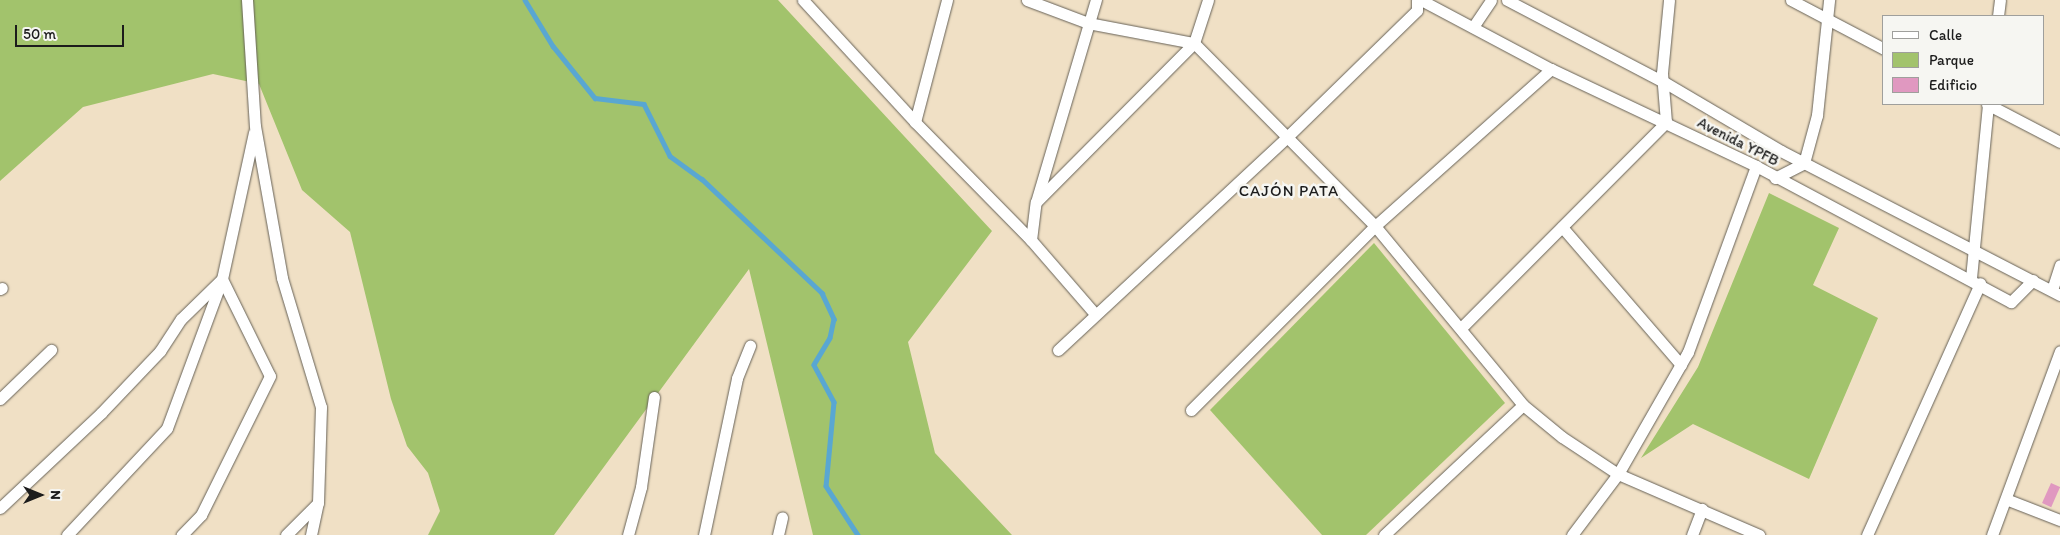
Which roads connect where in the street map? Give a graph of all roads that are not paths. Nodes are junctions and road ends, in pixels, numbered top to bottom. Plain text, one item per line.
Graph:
1 (247, 0) edge
2 (803, 0) edge
3 (947, 0) edge
4 (1027, 0) edge
5 (1096, 0) edge
6 (1208, 0) edge
7 (1417, 0) edge
8 (1421, 0) edge
9 (1491, 0) edge
10 (1507, 0) edge
11 (1670, 0) edge
12 (1791, 0) edge
13 (1829, 0) edge
14 (2000, 0) edge
15 (1998, 15) edge
16 (1827, 19) junction
17 (1088, 23) junction
18 (1473, 27) junction
19 (1194, 43) junction
20 (1882, 48) edge
21 (1551, 68) junction
22 (1664, 82) junction
23 (1988, 105) edge
24 (1990, 105) edge
25 (915, 122) junction
26 (1666, 122) junction
27 (255, 126) junction
28 (1286, 138) junction
29 (2060, 142) edge
30 (1804, 163) junction
31 (1756, 166) junction
32 (1776, 178) junction
33 (1036, 202) junction
34 (1375, 226) junction
35 (1562, 227) junction
36 (1031, 240) junction
37 (1972, 249) junction
38 (2060, 264) edge
39 (222, 279) junction
40 (2033, 280) junction
41 (1976, 281) junction
42 (2056, 292) edge
43 (1095, 314) junction
44 (1461, 328) junction
45 (750, 346) dead end
46 (51, 350) dead end
47 (1058, 350) dead end
48 (2060, 351) edge
49 (1681, 364) junction
50 (654, 397) dead end
51 (0, 399) edge
52 (1523, 405) junction
53 (1191, 410) dead end
54 (1618, 474) junction
55 (2006, 499) junction
56 (318, 502) junction
57 (0, 508) edge
58 (1702, 509) junction
59 (782, 517) dead end
60 (2060, 520) edge
61 (67, 535) edge
62 (182, 535) edge
63 (286, 535) edge
64 (311, 535) edge
65 (628, 535) edge
66 (704, 535) edge
67 (778, 535) edge
68 (1384, 535) edge
69 (1572, 535) edge
70 (1692, 535) edge
71 (1759, 535) edge
72 (1867, 535) edge
73 (1992, 535) edge

1 - 27 street
2 - 25 street
3 - 25 street
4 - 17 street
5 - 17 street
6 - 19 street
7 - 28 street
8 - 18 street, Avenida YPFB
9 - 18 street
10 - 22 street, Avenida YPFB
11 - 22 street
12 - 16 street
13 - 16 street
14 - 15 street
16 - 20 street
16 - 30 street
17 - 19 street
17 - 33 street
18 - 21 street, Avenida YPFB
19 - 28 street
19 - 33 street
21 - 26 street, Avenida YPFB
21 - 34 street
22 - 26 street
22 - 30 street, Avenida YPFB
23 - 37 street
24 - 29 street
25 - 36 street
26 - 31 street, Avenida YPFB
26 - 35 street
27 - 39 street
27 - 56 street
28 - 34 street
28 - 43 street
30 - 32 street
30 - 37 street, Avenida YPFB
31 - 32 street, Avenida YPFB
31 - 49 street
32 - 41 street, Avenida YPFB
33 - 36 street
34 - 44 street
34 - 53 street
35 - 44 street
35 - 49 street
36 - 43 street
37 - 40 street, Avenida YPFB
37 - 41 street
38 - 42 street
39 - 57 street
39 - 61 street
39 - 62 street
40 - 41 street, Avenida YPFB
40 - 42 street, Avenida YPFB
41 - 72 street
43 - 47 street
44 - 52 street
45 - 66 street
46 - 51 street
48 - 55 street
49 - 54 street
50 - 65 street
52 - 54 street
52 - 68 street
54 - 58 street
54 - 69 street
55 - 60 street
55 - 73 street
56 - 63 street
56 - 64 street
58 - 70 street
58 - 71 street
59 - 67 street

